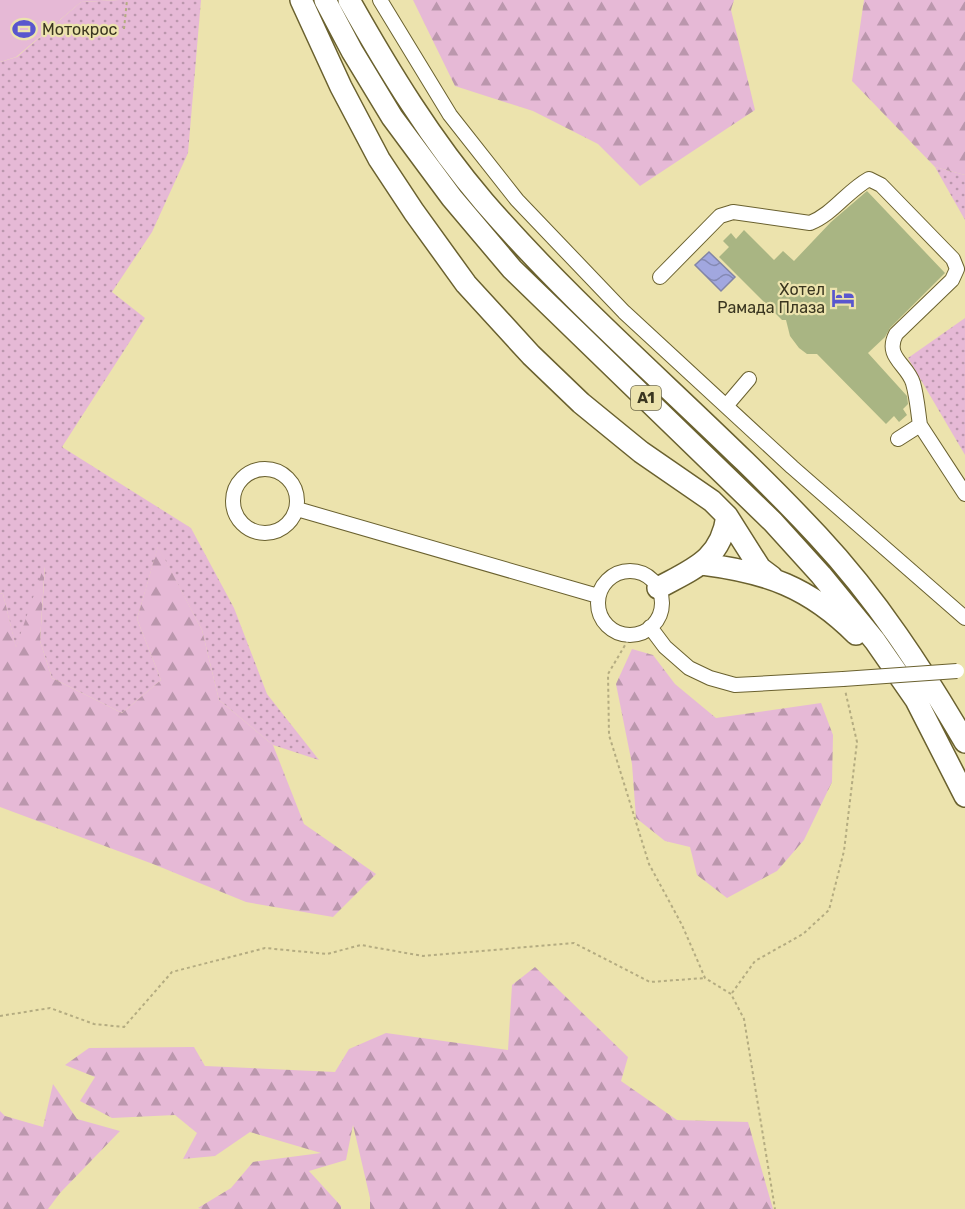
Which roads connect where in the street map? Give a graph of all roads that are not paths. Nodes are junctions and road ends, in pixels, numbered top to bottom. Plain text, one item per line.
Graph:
1 (301, 0) edge
2 (325, 0) edge
3 (349, 0) edge
4 (380, 0) edge
5 (660, 277) dead end
6 (749, 379) dead end
7 (726, 406) junction
8 (920, 425) junction
9 (898, 439) dead end
10 (965, 494) edge
11 (297, 508) junction
12 (727, 516) junction
13 (702, 564) junction
14 (772, 578) junction
15 (658, 588) junction
16 (598, 596) junction
17 (965, 618) edge
18 (650, 627) junction
19 (961, 671) edge
20 (939, 698) junction
21 (965, 727) edge
22 (965, 742) edge
23 (965, 796) edge
24 (965, 800) edge

1 - 12 highway
2 - 23 highway, A1
3 - 20 highway, A1
4 - 7 street
5 - 8 street
6 - 7 street
7 - 17 street
8 - 9 street
8 - 10 street
11 - 11 street
11 - 16 street
12 - 13 highway
12 - 14 highway
13 - 14 highway
13 - 15 highway
14 - 24 highway
15 - 16 street
15 - 18 street
16 - 18 street
18 - 19 street, bridge
20 - 21 street
20 - 22 highway, A1

